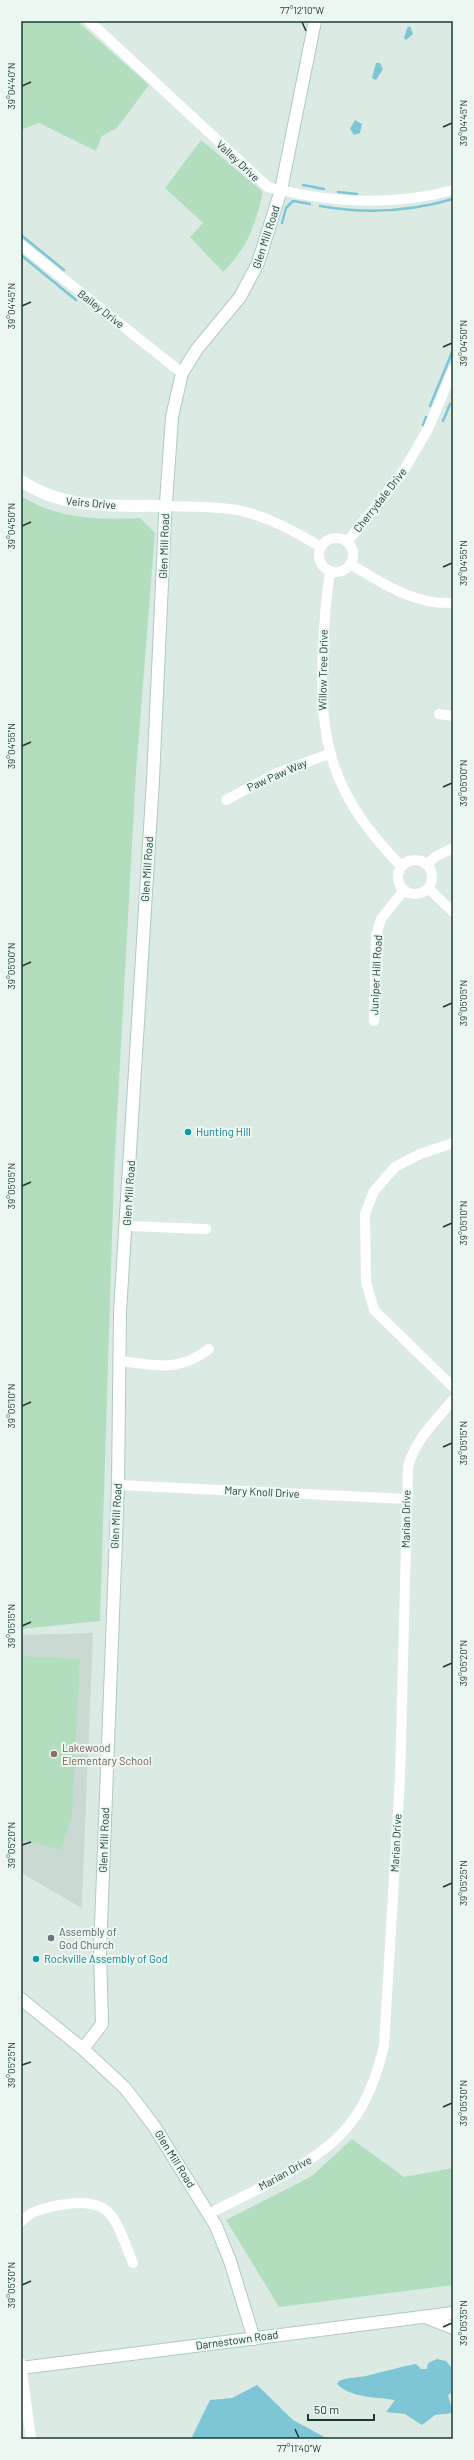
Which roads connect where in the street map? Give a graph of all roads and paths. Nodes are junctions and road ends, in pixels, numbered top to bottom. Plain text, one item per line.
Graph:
1 (89, 21) edge
2 (315, 21) edge
3 (281, 190) junction
4 (453, 190) edge
5 (21, 245) edge
6 (453, 370) edge
7 (182, 373) junction
8 (21, 481) edge
9 (166, 506) junction
10 (347, 542) junction
11 (321, 547) junction
12 (350, 564) junction
13 (330, 572) junction
14 (453, 603) edge
15 (439, 714) dead end
16 (453, 716) edge
17 (329, 754) junction
18 (226, 800) dead end
19 (453, 848) edge
20 (427, 864) junction
21 (401, 866) junction
22 (428, 888) junction
23 (404, 890) junction
24 (453, 912) edge
25 (374, 1022) dead end
26 (453, 1143) edge
27 (127, 1226) junction
28 (206, 1228) dead end
29 (209, 1349) dead end
30 (120, 1361) junction
31 (453, 1387) edge
32 (453, 1400) edge
33 (118, 1485) junction
34 (407, 1499) junction
35 (21, 1999) edge
36 (83, 2049) junction
37 (209, 2214) junction
38 (21, 2222) edge
39 (133, 2263) dead end
40 (453, 2313) edge
41 (424, 2316) junction
42 (453, 2328) edge
43 (254, 2339) junction
44 (21, 2363) edge
45 (21, 2368) edge
46 (31, 2439) edge

1 - 3 street, Valley Drive
2 - 3 main road, Glen Mill Road
3 - 4 street, Valley Drive
3 - 7 main road, Glen Mill Road
5 - 7 street, Bailey Drive
6 - 10 street, Cherrydale Drive
7 - 9 main road, Glen Mill Road
8 - 9 main road, Veirs Drive
9 - 11 street
9 - 27 main road, Glen Mill Road
10 - 11 street
10 - 12 street
11 - 13 street
12 - 13 street
12 - 14 street
13 - 17 street, Willow Tree Drive
15 - 16 street
17 - 18 street, Paw Paw Way
17 - 21 street, Willow Tree Drive
19 - 20 street
20 - 21 street
20 - 22 street
21 - 23 street
22 - 23 street
22 - 24 street
23 - 25 street, Juniper Hill Road
26 - 31 street
27 - 28 street
27 - 30 main road, Glen Mill Road
29 - 30 street
30 - 33 main road, Glen Mill Road
32 - 34 street, Marian Drive
33 - 34 street, Mary Knoll Drive
33 - 36 main road, Glen Mill Road
34 - 37 street, Marian Drive
35 - 36 main road
36 - 37 main road, Glen Mill Road
37 - 43 main road, Glen Mill Road
38 - 39 street
40 - 41 main road, Darnestown Road
41 - 42 main road
41 - 43 main road, Darnestown Road
43 - 45 main road, Darnestown Road
44 - 45 street
45 - 46 street

